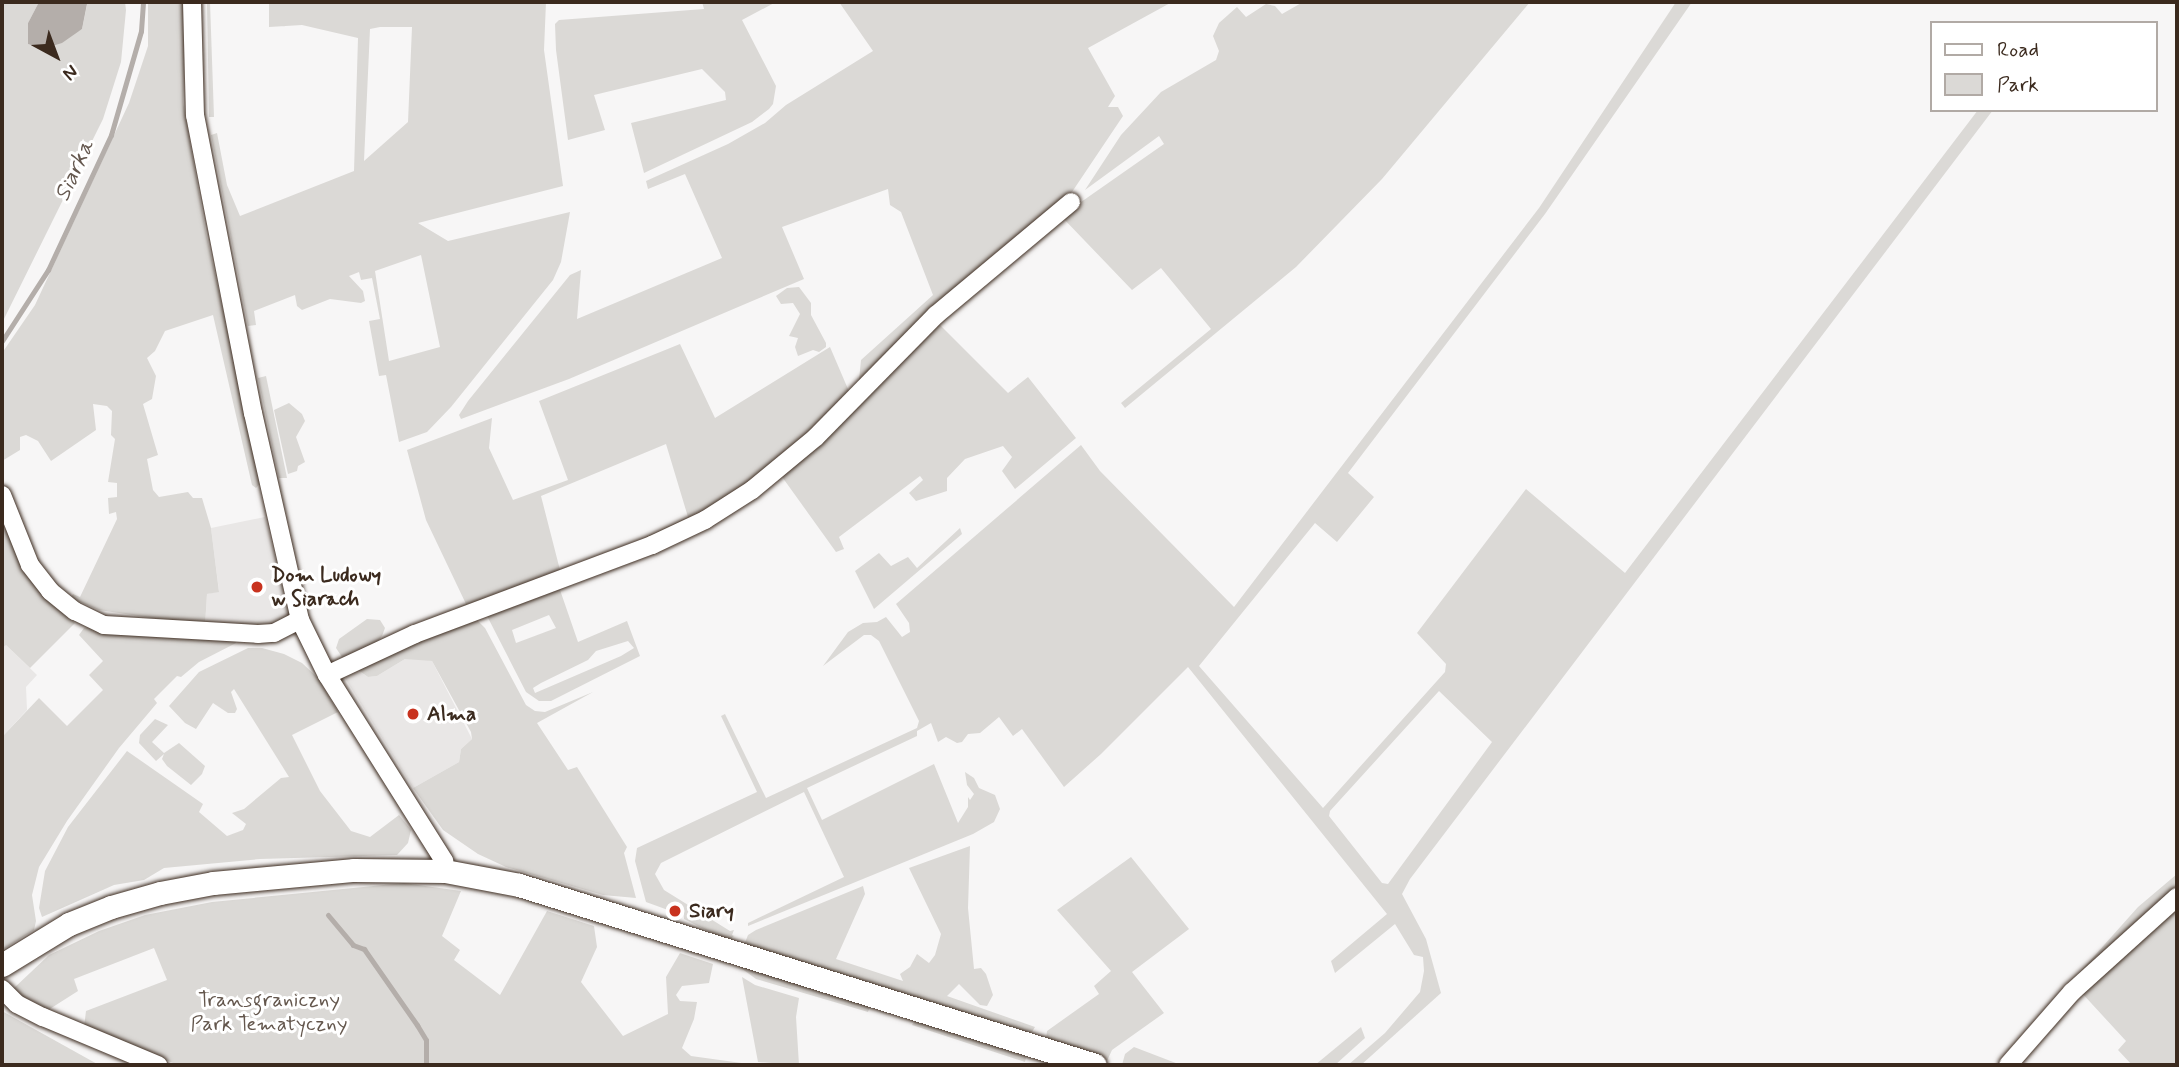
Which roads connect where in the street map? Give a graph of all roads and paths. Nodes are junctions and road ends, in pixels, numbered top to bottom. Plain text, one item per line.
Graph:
1 (192, 2) edge
2 (1071, 202) dead end
3 (2, 495) edge
4 (300, 620) junction
5 (327, 675) junction
6 (445, 871) junction
7 (2177, 897) edge
8 (2, 965) edge
9 (2, 989) edge
10 (158, 1065) edge
11 (1096, 1065) edge
12 (2008, 1065) edge

1 - 4 street
2 - 5 street
3 - 4 street
4 - 5 street
5 - 6 street
6 - 8 main road
6 - 11 main road
7 - 12 street
9 - 10 street

